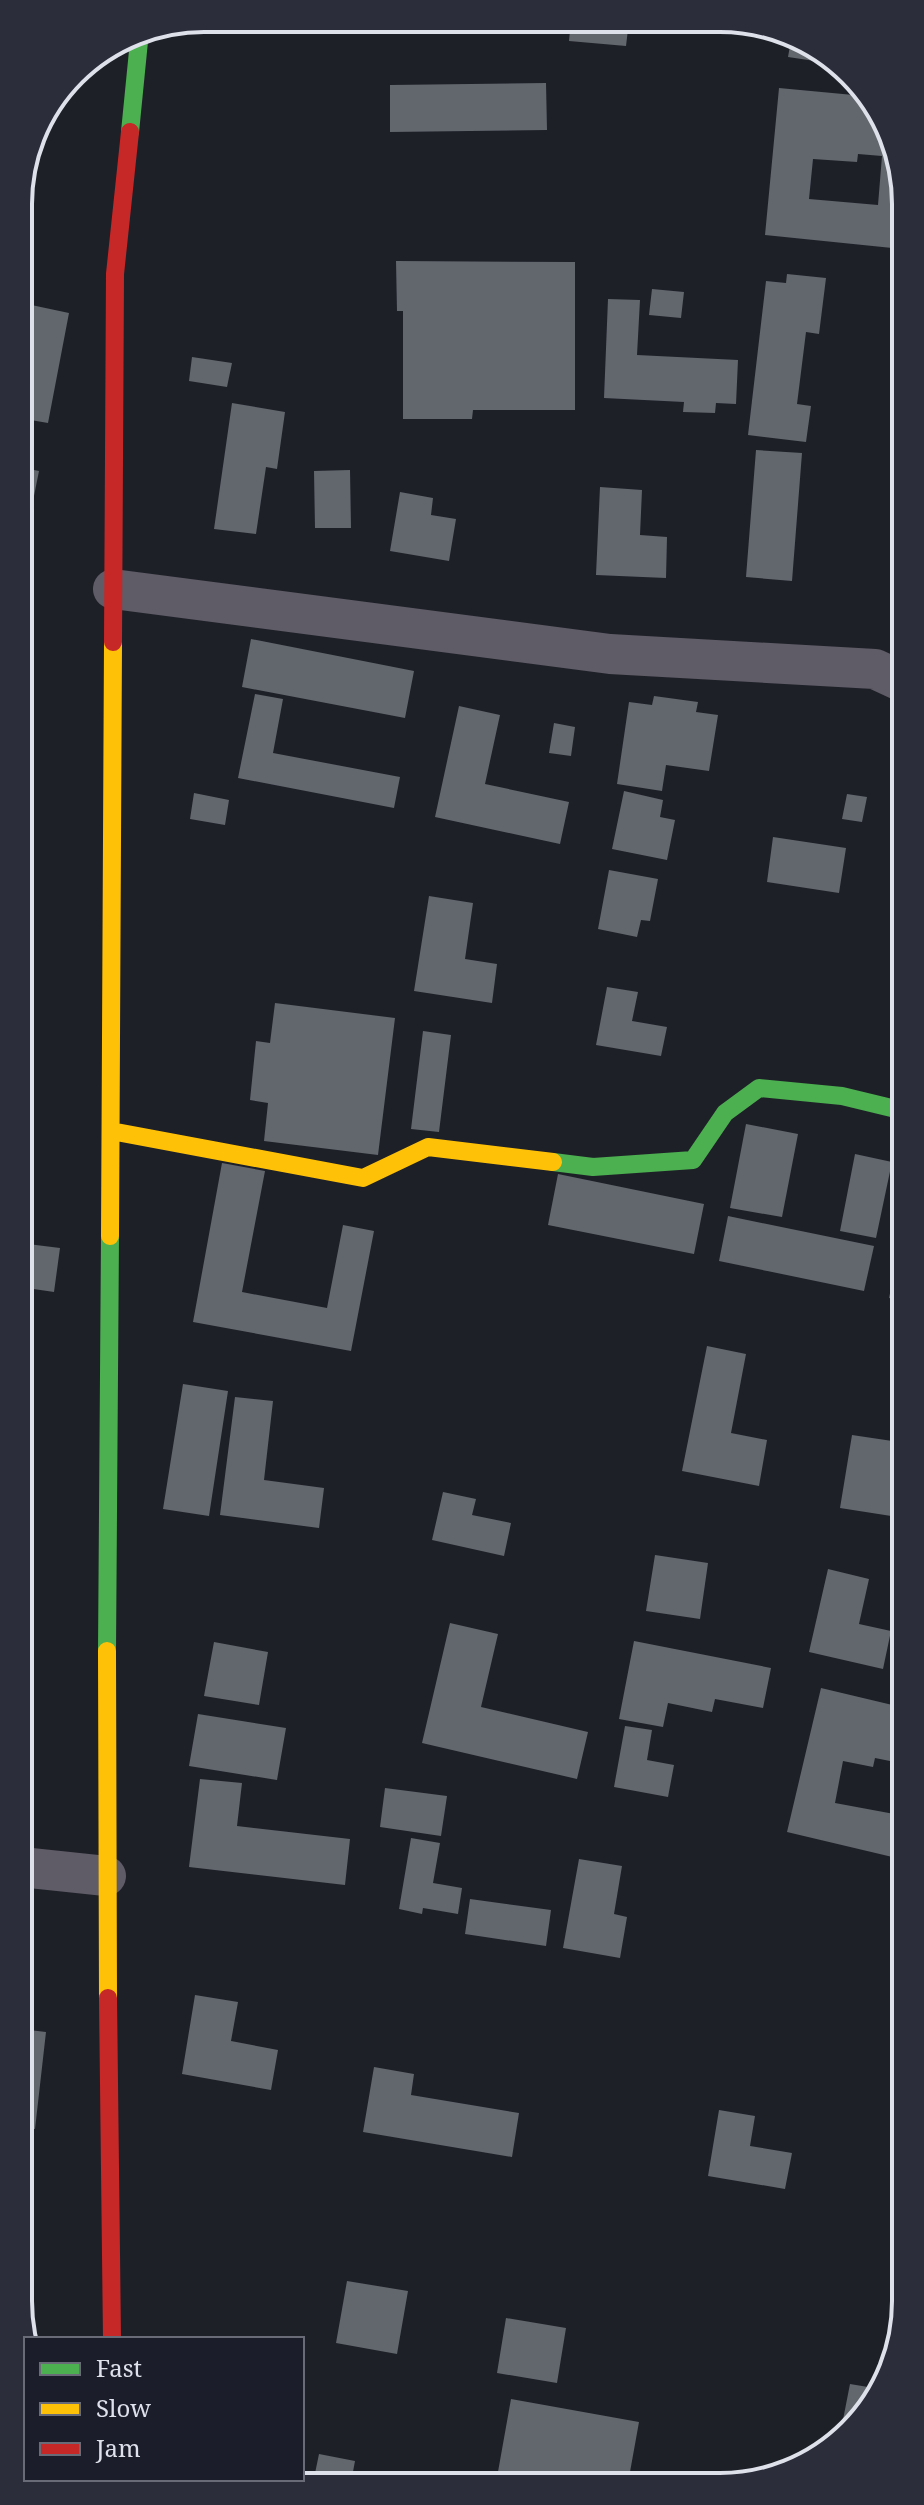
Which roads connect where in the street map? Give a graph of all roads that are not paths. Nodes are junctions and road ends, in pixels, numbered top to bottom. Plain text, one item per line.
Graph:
1 (139, 45) edge
2 (113, 589) junction
3 (892, 677) edge
4 (892, 1108) edge
5 (111, 1131) junction
6 (32, 1868) edge
7 (106, 1876) junction
8 (112, 2337) edge

1 - 2 street
2 - 3 street
2 - 5 street
4 - 5 street
5 - 7 street
6 - 7 street
7 - 8 street

